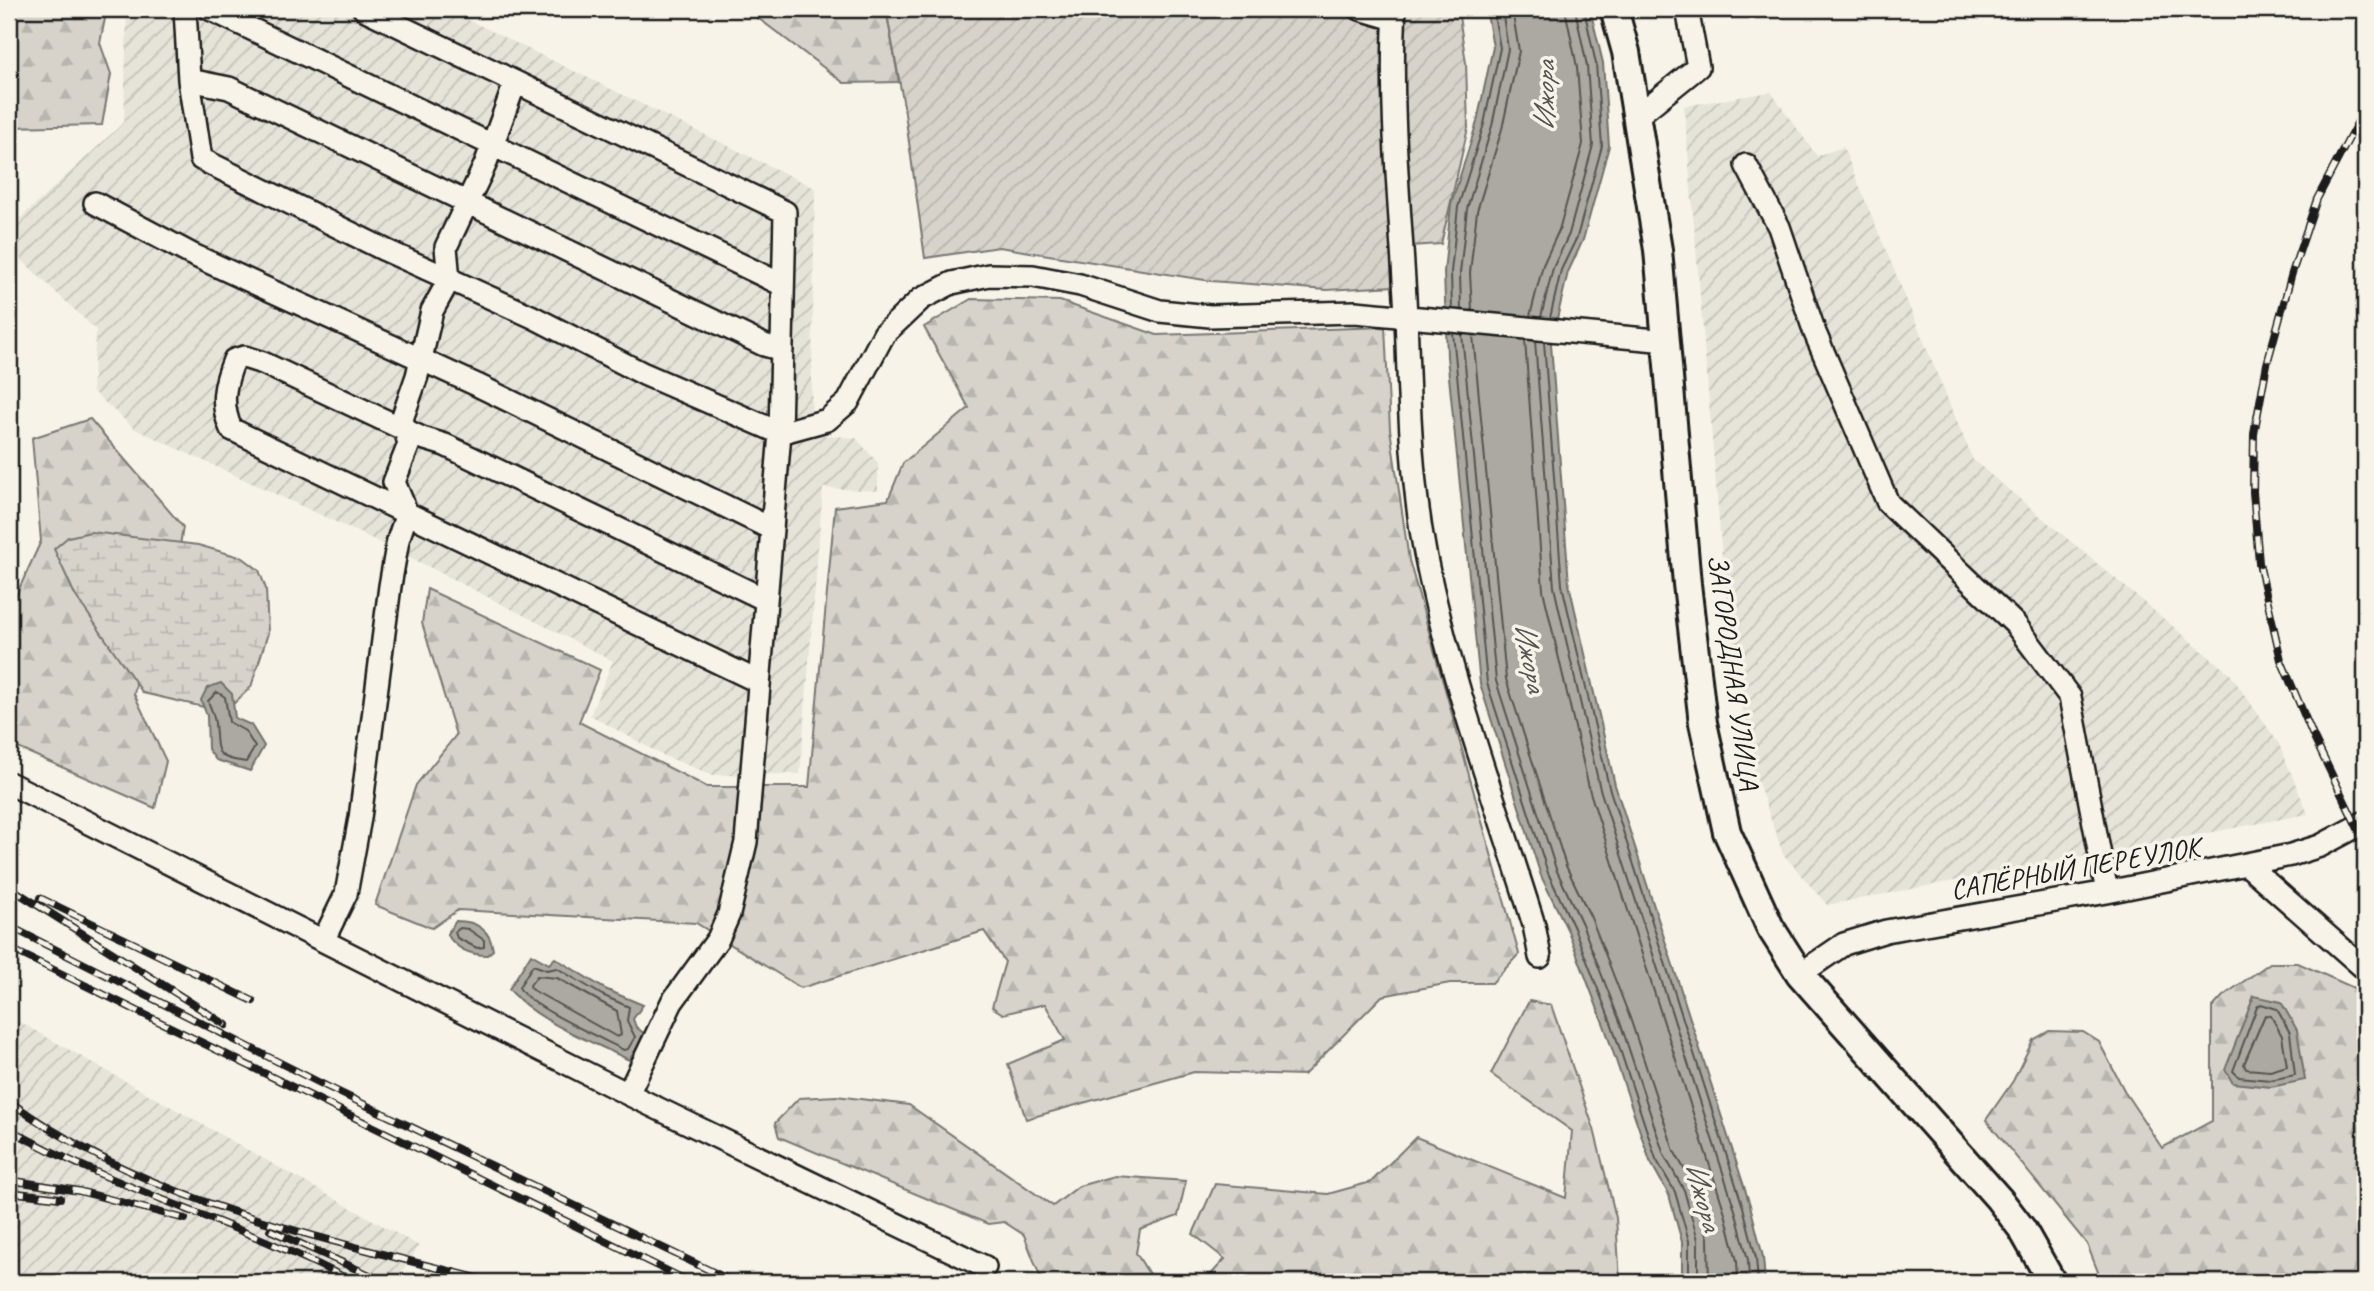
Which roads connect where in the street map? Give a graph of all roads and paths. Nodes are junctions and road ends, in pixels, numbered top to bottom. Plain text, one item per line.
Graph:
1 (185, 9) edge
2 (210, 9) edge
3 (364, 9) edge
4 (1360, 9) edge
5 (1614, 9) edge
6 (1687, 9) edge
7 (1394, 14) edge
8 (189, 80) junction
9 (515, 83) junction
10 (1636, 117) junction
11 (492, 143) junction
12 (1746, 165) dead end
13 (467, 202) junction
14 (95, 203) dead end
15 (449, 280) junction
16 (783, 285) junction
17 (1406, 316) junction
18 (1667, 341) junction
19 (782, 349) junction
20 (419, 359) junction
21 (405, 431) junction
22 (780, 433) junction
23 (407, 513) junction
24 (772, 529) junction
25 (766, 600) junction
26 (759, 682) junction
27 (9, 783) edge
28 (2365, 822) edge
29 (2246, 864) junction
30 (2107, 892) junction
31 (324, 939) junction
32 (1541, 957) dead end
33 (2365, 969) edge
34 (1800, 974) junction
35 (628, 1094) junction
36 (985, 1267) dead end
37 (2052, 1282) edge

1 - 8 street
2 - 11 street
3 - 9 street
4 - 7 street
5 - 10 main road, ЗАГОРОДНАЯ УЛИЦА
6 - 10 street
7 - 17 street
8 - 13 street
8 - 15 street
9 - 11 street
9 - 16 street
10 - 18 main road, ЗАГОРОДНАЯ УЛИЦА
11 - 13 street
11 - 16 street
12 - 30 street
13 - 15 street
13 - 19 street
14 - 20 street
15 - 20 street
15 - 22 street
16 - 19 street
17 - 18 street
17 - 22 street
17 - 32 street
18 - 34 main road, ЗАГОРОДНАЯ УЛИЦА
19 - 22 street
20 - 21 street
20 - 24 street
21 - 23 street
21 - 23 street
21 - 25 street
22 - 24 street
23 - 26 street
23 - 31 street
24 - 25 street
25 - 26 street
26 - 35 street
27 - 31 street
28 - 29 street, САПЁРНЫЙ ПЕРЕУЛОК
29 - 30 street, САПЁРНЫЙ ПЕРЕУЛОК
29 - 33 street
30 - 34 street, САПЁРНЫЙ ПЕРЕУЛОК
31 - 35 street
34 - 37 main road, ЗАГОРОДНАЯ УЛИЦА
35 - 36 street

